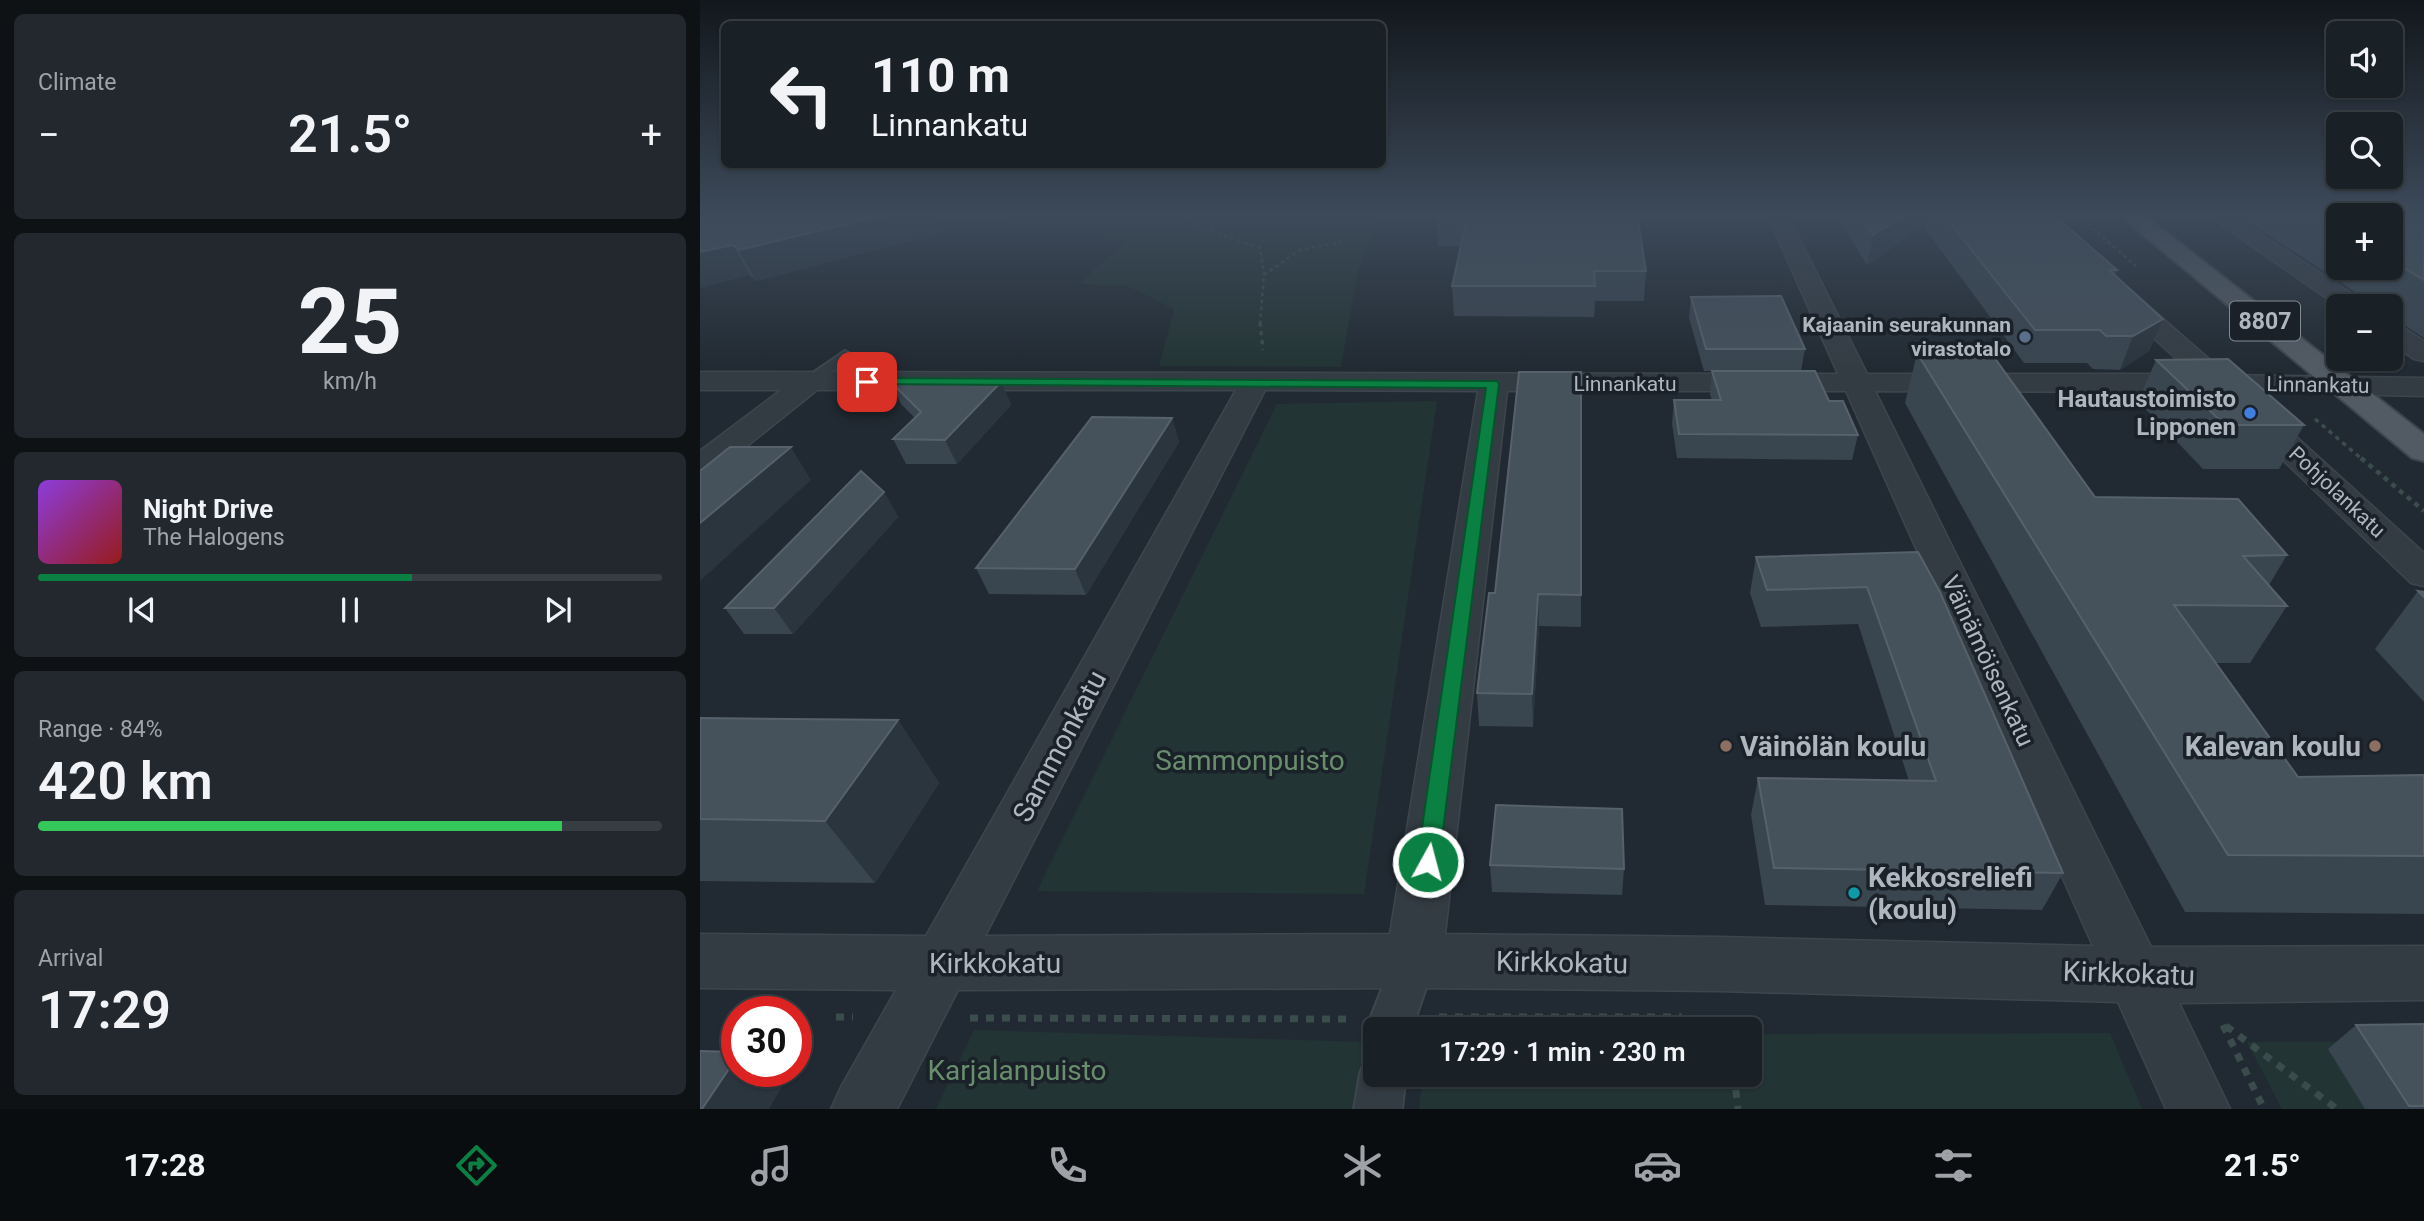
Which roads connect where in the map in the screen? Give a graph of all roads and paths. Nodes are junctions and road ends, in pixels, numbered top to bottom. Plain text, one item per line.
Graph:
1 (1263, 266) edge
2 (1275, 266) edge
3 (1801, 266) edge
4 (2194, 266) edge
5 (2294, 266) edge
6 (1264, 275) junction
7 (2100, 276) edge
8 (2336, 294) edge
9 (2403, 340) edge
10 (2424, 354) edge
11 (845, 355) dead end
12 (1259, 368) junction
13 (700, 381) edge
14 (810, 382) junction
15 (1857, 383) junction
16 (2217, 383) junction
17 (1493, 384) junction
18 (2343, 385) junction
19 (2424, 387) edge
20 (2424, 451) edge
21 (700, 467) edge
22 (2424, 574) edge
23 (700, 961) edge
24 (1414, 961) junction
25 (942, 963) junction
26 (2424, 972) edge
27 (2136, 973) junction
28 (836, 1017) dead end
29 (1393, 1017) edge
30 (1458, 1017) edge
31 (1685, 1017) dead end
32 (912, 1018) junction
33 (2159, 1023) junction
34 (2223, 1023) junction
35 (2236, 1023) dead end
36 (1363, 1024) edge
37 (1381, 1087) edge
38 (1735, 1087) edge
39 (863, 1109) edge
40 (1378, 1109) edge
41 (1738, 1109) edge
42 (2198, 1109) edge
43 (2337, 1109) edge

1 - 6 path
2 - 6 path
3 - 15 street, Väinämöisenkatu
4 - 18 main road, 8807
5 - 8 street
6 - 12 path
7 - 16 street, Pohjolankatu
9 - 10 street
11 - 14 lane
12 - 14 street, Linnankatu
12 - 17 street, Linnankatu
12 - 25 street, Sammonkatu
13 - 14 street, Linnankatu
14 - 21 street
15 - 16 street, Linnankatu
15 - 17 street, Linnankatu
15 - 27 street, Väinämöisenkatu
16 - 18 street, Linnankatu
16 - 22 street, Pohjolankatu
17 - 24 street
18 - 19 street, Linnankatu
18 - 20 main road, 8807
23 - 25 street, Kirkkokatu
24 - 25 street, Kirkkokatu
24 - 27 street, Kirkkokatu
24 - 29 street
25 - 32 street, Sammonkatu
26 - 27 street, Kirkkokatu
27 - 33 street, Väinämöisenkatu
28 - 32 path
30 - 31 path
32 - 36 path
32 - 39 street, Sammonkatu
33 - 34 path
33 - 42 street, Väinämöisenkatu
34 - 35 path
34 - 43 path
37 - 40 street
38 - 41 path

